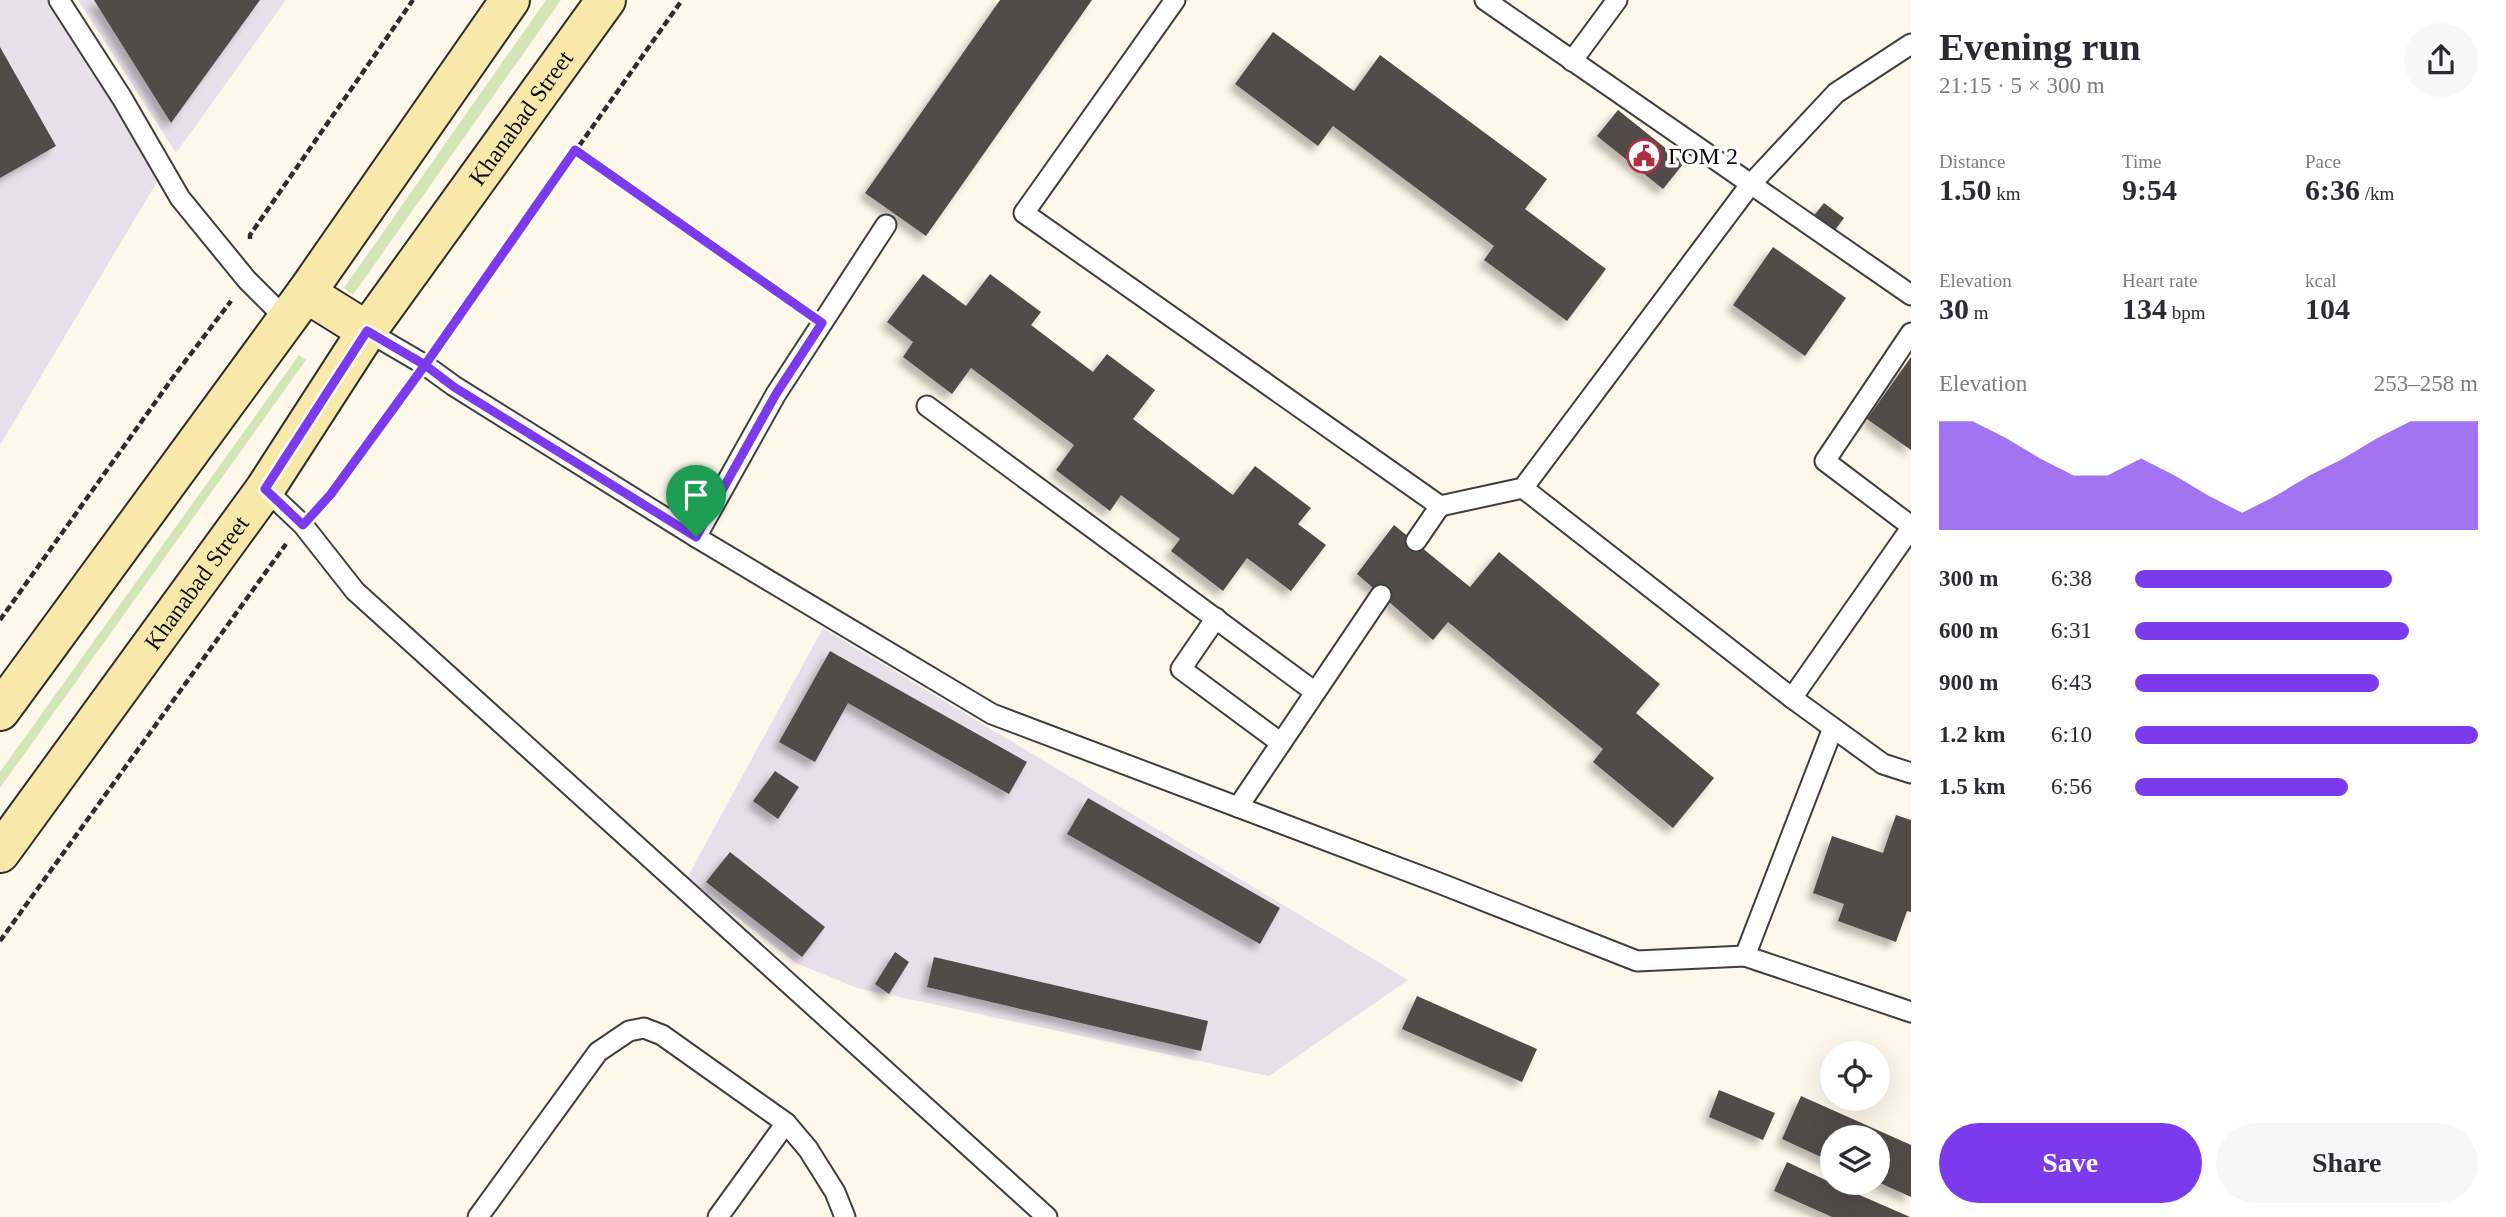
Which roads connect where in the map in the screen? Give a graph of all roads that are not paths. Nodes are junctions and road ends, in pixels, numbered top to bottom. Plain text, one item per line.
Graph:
1 (59, 0) edge
2 (606, 0) edge
3 (1175, 0) edge
4 (1485, 0) edge
5 (1617, 0) edge
6 (505, 2) edge
7 (1911, 44) edge
8 (1572, 61) junction
9 (1750, 185) junction
10 (887, 225) dead end
11 (1911, 295) edge
12 (296, 306) junction
13 (367, 331) junction
14 (1911, 333) edge
15 (927, 405) dead end
16 (1523, 488) junction
17 (265, 489) junction
18 (1440, 506) junction
19 (1911, 527) edge
20 (696, 537) junction
21 (1416, 541) dead end
22 (1381, 595) dead end
23 (1216, 618) junction
24 (1315, 692) junction
25 (1792, 698) junction
26 (0, 711) edge
27 (1833, 728) junction
28 (1281, 743) junction
29 (1911, 772) edge
30 (1238, 807) junction
31 (0, 853) edge
32 (1745, 957) junction
33 (1911, 1012) edge
34 (786, 1124) junction
35 (478, 1217) edge
36 (718, 1217) edge
37 (845, 1217) edge
38 (1047, 1217) edge

1 - 12 lane
2 - 13 street, Khanabad Street
3 - 18 lane
4 - 8 lane
5 - 8 lane
6 - 12 street
7 - 9 lane
8 - 9 lane
9 - 11 lane
9 - 16 lane
10 - 20 lane
12 - 13 street
12 - 26 street
13 - 17 street, Khanabad Street
13 - 20 lane
14 - 19 lane
15 - 23 lane
16 - 18 lane
16 - 25 lane
17 - 31 street, Khanabad Street
17 - 38 lane
18 - 21 lane
19 - 25 lane
20 - 30 lane
22 - 24 lane
23 - 24 lane
23 - 28 lane
24 - 28 lane
25 - 27 lane
27 - 29 lane
27 - 32 lane
28 - 30 lane
30 - 32 lane
32 - 33 lane
34 - 35 lane
34 - 36 lane
34 - 37 lane

